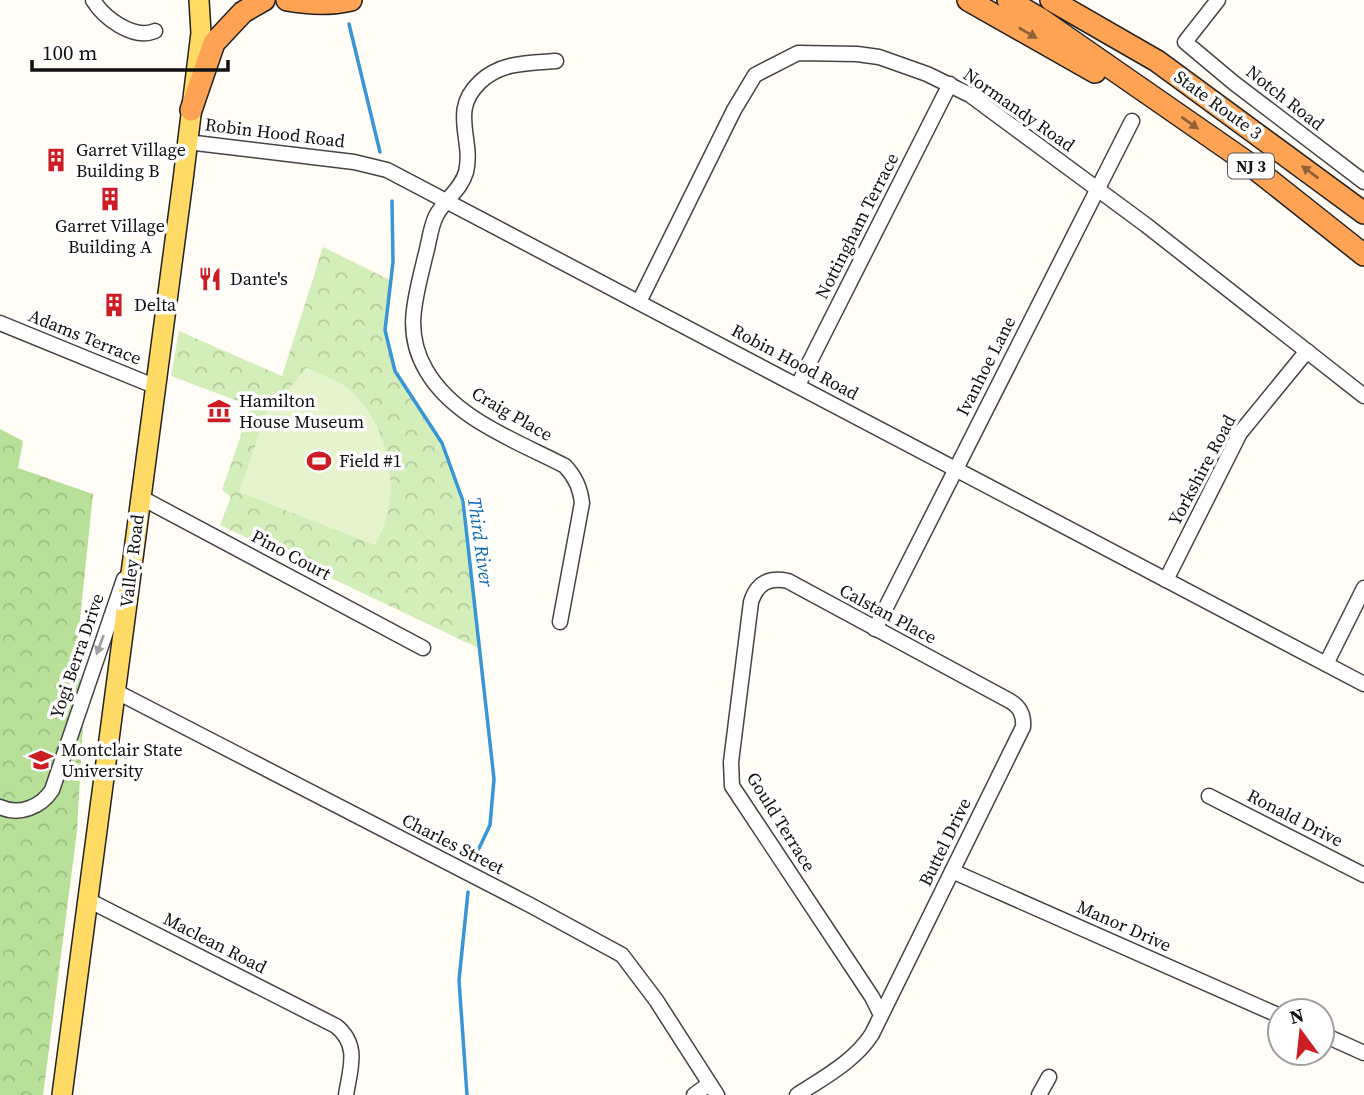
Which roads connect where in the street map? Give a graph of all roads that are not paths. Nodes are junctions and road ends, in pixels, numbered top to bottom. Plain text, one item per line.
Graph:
1 (93, 0) edge
2 (199, 0) edge
3 (212, 0) edge
4 (264, 0) edge
5 (287, 0) edge
6 (351, 0) edge
7 (968, 0) edge
8 (1008, 0) edge
9 (1051, 0) edge
10 (1080, 0) edge
11 (1219, 0) edge
12 (201, 27) junction
13 (155, 31) dead end
14 (1138, 49) junction
15 (556, 61) dead end
16 (950, 84) junction
17 (1133, 84) junction
18 (191, 110) junction
19 (1132, 121) dead end
20 (187, 142) junction
21 (1364, 182) edge
22 (1097, 189) junction
23 (447, 201) junction
24 (1364, 213) edge
25 (1364, 255) edge
26 (639, 302) junction
27 (0, 323) edge
28 (1307, 351) junction
29 (798, 385) junction
30 (155, 386) junction
31 (1364, 396) edge
32 (956, 468) junction
33 (140, 497) junction
34 (132, 558) junction
35 (1166, 580) junction
36 (759, 587) joint
37 (1364, 588) edge
38 (560, 622) dead end
39 (875, 629) junction
40 (423, 648) dead end
41 (1326, 664) junction
42 (1364, 684) edge
43 (115, 691) junction
44 (998, 694) joint
45 (1209, 796) dead end
46 (0, 807) edge
47 (952, 871) junction
48 (1364, 875) edge
49 (88, 900) junction
50 (1266, 1010) edge
51 (881, 1015) junction
52 (1336, 1040) edge
53 (1364, 1053) edge
54 (1049, 1077) dead end
55 (713, 1089) edge
56 (62, 1095) edge
57 (346, 1095) edge
58 (694, 1095) edge
59 (797, 1095) edge
60 (1039, 1095) edge

1 - 13 street
2 - 12 main road, Valley Road
3 - 12 main road, Valley Road
4 - 18 highway
5 - 6 highway
7 -> 17 highway
8 - 17 highway, NJ 3
9 - 14 highway, NJ 3
10 - 14 highway
11 - 21 street, Notch Road
12 - 18 main road, Valley Road
24 -> 14 highway, State Route 3 / NJ 3
15 - 23 street, Craig Place
16 - 22 street, Normandy Road
16 - 26 street, Normandy Road
16 - 29 street, Nottingham Terrace
17 -> 25 highway, State Route 3 / NJ 3
18 - 20 main road, Valley Road
19 - 22 street, Ivanhoe Lane
20 - 23 street, Robin Hood Road
20 - 30 main road, Valley Road
22 - 28 street, Normandy Road
22 - 32 street, Ivanhoe Lane
23 - 26 street, Robin Hood Road
23 - 38 street, Craig Place
26 - 29 street, Robin Hood Road
27 - 30 street, Adams Terrace
28 - 31 street, Normandy Road
28 - 35 street, Yorkshire Road
29 - 32 street, Robin Hood Road
30 - 33 main road, Valley Road
32 - 35 street, Robin Hood Road
32 - 39 street, Ivanhoe Lane
33 - 34 main road, Valley Road
33 - 40 street, Pino Court
34 - 43 main road, Valley Road
34 -> 46 street, Yogi Berra Drive
35 - 41 street, Robin Hood Road
36 - 39 street, Calstan Place
36 - 51 street, Gould Terrace
37 - 41 street
39 - 44 street, Calstan Place
41 - 42 street, Robin Hood Road
43 - 49 main road, Valley Road
43 - 55 street, Charles Street
44 - 47 street, Buttel Drive
45 - 48 street, Ronald Drive
47 - 50 street, Manor Drive
47 - 51 street, Buttel Drive
49 - 56 main road, Valley Road
49 - 57 street, Maclean Road
51 - 59 street, Buttel Drive
52 - 53 street
54 - 60 street
55 - 58 street

